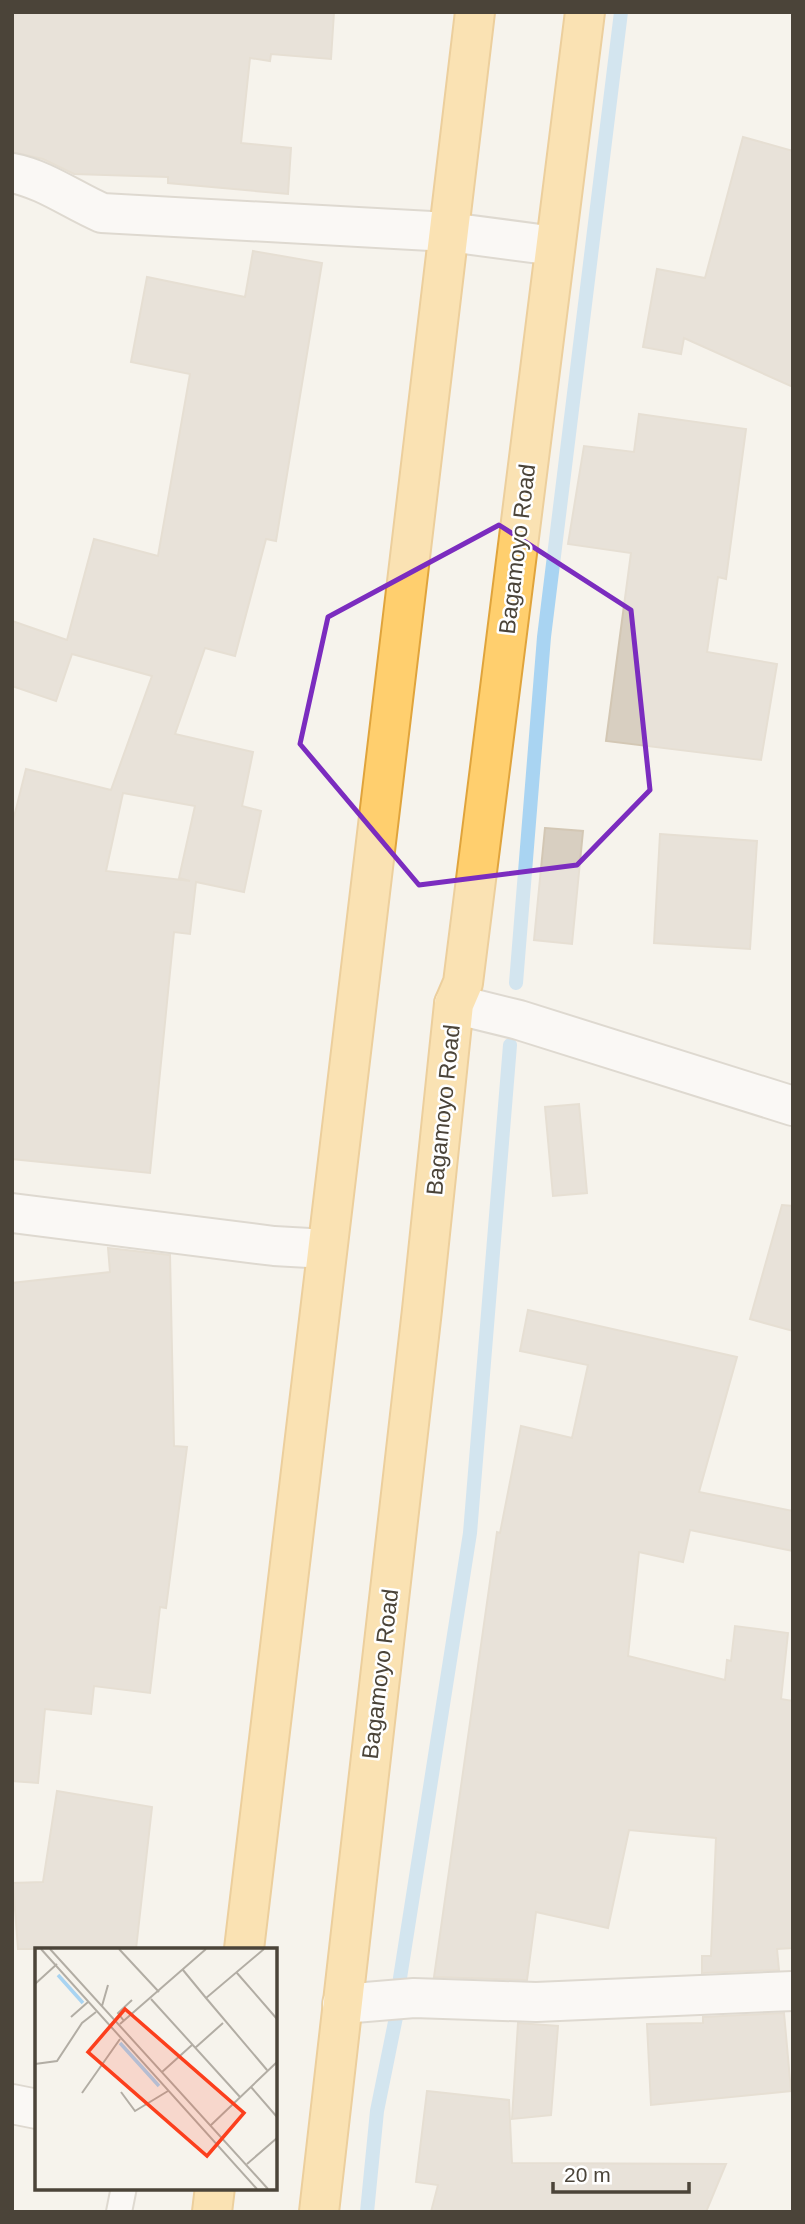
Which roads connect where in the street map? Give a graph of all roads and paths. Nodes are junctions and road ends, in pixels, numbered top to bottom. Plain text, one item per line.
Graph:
1 (475, 12) edge
2 (585, 12) edge
3 (12, 173) edge
4 (449, 232) junction
5 (555, 246) junction
6 (454, 1004) junction
7 (793, 1106) edge
8 (12, 1213) edge
9 (327, 1249) junction
10 (244, 1948) edge
11 (793, 1991) edge
12 (342, 2004) junction
13 (12, 2104) edge
14 (35, 2109) edge
15 (124, 2189) edge
16 (215, 2189) edge
17 (119, 2212) edge
18 (212, 2212) edge
19 (319, 2212) edge

1 - 4 highway
2 - 5 highway, Bagamoyo Road
3 - 4 street
4 - 5 street
4 - 9 highway
5 - 6 highway, Bagamoyo Road
6 - 7 street
6 - 12 highway, Bagamoyo Road
8 - 9 street
9 - 10 highway
11 - 12 street
12 - 19 highway, Bagamoyo Road
13 - 14 street
15 - 17 lane
16 - 18 highway

